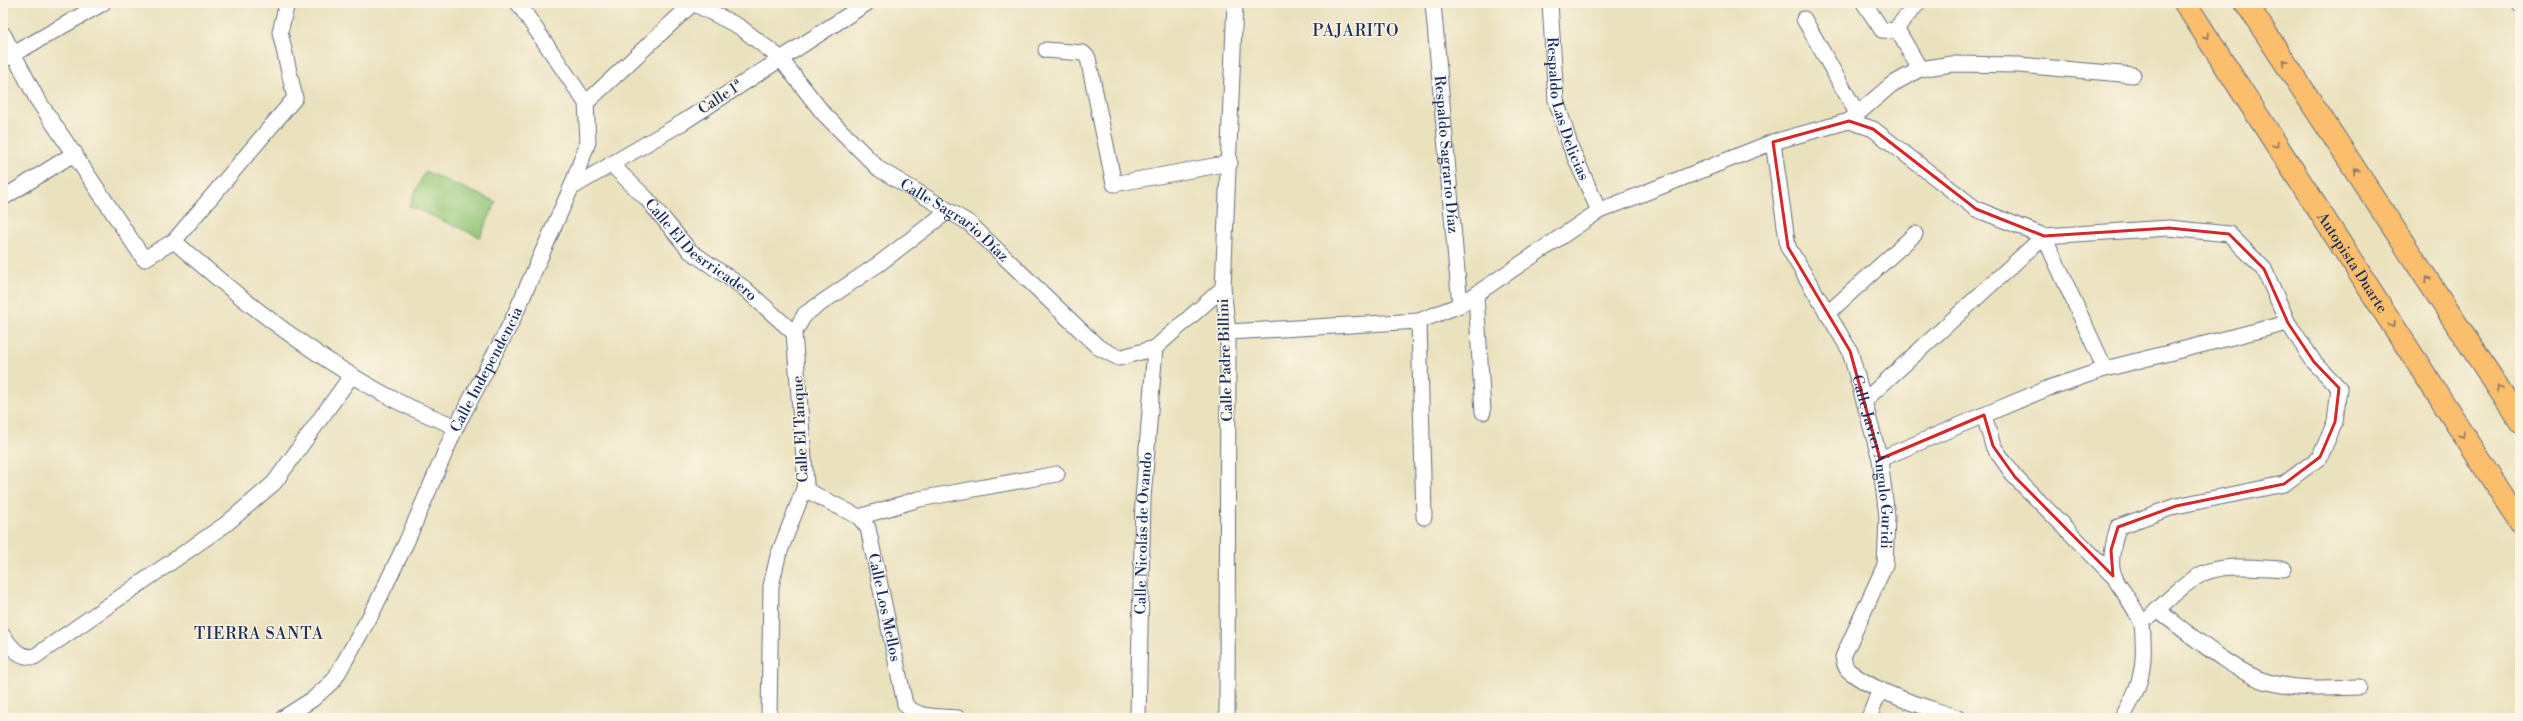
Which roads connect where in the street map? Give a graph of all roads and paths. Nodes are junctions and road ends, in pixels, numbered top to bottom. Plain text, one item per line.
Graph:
1 (103, 3) edge
2 (287, 3) edge
3 (518, 3) edge
4 (693, 3) edge
5 (867, 3) edge
6 (1235, 3) edge
7 (1433, 3) edge
8 (1550, 3) edge
9 (1864, 3) edge
10 (1918, 3) edge
11 (2185, 3) edge
12 (2246, 3) edge
13 (1804, 20) dead end
14 (1898, 31) junction
15 (3, 34) edge
16 (1046, 50) dead end
17 (8, 58) edge
18 (780, 58) junction
19 (1920, 69) junction
20 (2133, 75) dead end
21 (586, 103) junction
22 (1853, 117) junction
23 (1773, 142) junction
24 (75, 153) junction
25 (1230, 163) junction
26 (611, 164) junction
27 (571, 188) junction
28 (3, 198) edge
29 (948, 211) junction
30 (1599, 211) junction
31 (1915, 234) dead end
32 (2044, 236) junction
33 (174, 241) junction
34 (1223, 288) junction
35 (1476, 295) junction
36 (1460, 305) junction
37 (1827, 314) junction
38 (1419, 321) junction
39 (2288, 323) junction
40 (1228, 332) junction
41 (794, 333) junction
42 (1155, 348) junction
43 (2105, 369) junction
44 (352, 375) junction
45 (1864, 401) junction
46 (1483, 412) dead end
47 (1984, 415) junction
48 (2520, 421) edge
49 (456, 427) junction
50 (1880, 459) junction
51 (1057, 474) dead end
52 (804, 489) junction
53 (859, 517) junction
54 (1424, 517) dead end
55 (2520, 522) edge
56 (2284, 569) dead end
57 (2112, 576) junction
58 (2157, 610) junction
59 (2142, 623) junction
60 (3, 636) edge
61 (2359, 687) dead end
62 (1880, 689) junction
63 (283, 718) edge
64 (769, 718) edge
65 (958, 718) edge
66 (1138, 718) edge
67 (1227, 718) edge
68 (1869, 718) edge
69 (1958, 718) edge
70 (2122, 718) edge

1 - 17 street
2 - 33 street
3 - 21 street
4 - 18 street, Calle Sagrario Díaz
4 - 21 street
5 - 18 street, Calle 1ª
6 - 25 street, Calle Padre Billini
7 - 36 street, Respaldo Sagrario Díaz
8 - 30 street, Respaldo Las Delicias
9 - 14 street
10 - 14 street
11 -> 55 highway, Autopista Duarte
48 -> 12 highway
13 - 22 street
14 - 19 street
15 - 17 street
16 - 25 street
17 - 24 street
18 - 26 street, Calle 1ª
18 - 29 street, Calle Sagrario Díaz
19 - 20 street
19 - 22 street
21 - 27 street, Calle Independencia
22 - 23 street
22 - 32 street
23 - 30 street
23 - 37 street, Calle Javier Ángulo Guridi
24 - 28 street
24 - 33 street
25 - 34 street, Calle Padre Billini
26 - 27 street, Calle 1ª
26 - 41 street, Calle El Desrricadero
27 - 49 street, Calle Independencia
29 - 41 street
29 - 42 street, Calle Sagrario Díaz
30 - 35 street
31 - 37 street
32 - 39 street
32 - 43 street
32 - 45 street
33 - 44 street
34 - 40 street, Calle Padre Billini
34 - 42 street, Calle Sagrario Díaz
35 - 36 street
35 - 46 street
36 - 38 street
37 - 45 street, Calle Javier Ángulo Guridi
38 - 40 street
38 - 54 street
39 - 43 street
39 - 57 street
40 - 67 street, Calle Padre Billini
41 - 52 street, Calle El Tanque
42 - 66 street, Calle Nicolás de Ovando
43 - 47 street
44 - 49 street
44 - 60 street
45 - 50 street, Calle Javier Ángulo Guridi
47 - 50 street
47 - 57 street
49 - 63 street, Calle Independencia
50 - 62 street, Calle Javier Ángulo Guridi
51 - 53 street
52 - 53 street
52 - 64 street, Calle El Tanque
53 - 65 street, Calle Los Mellos
56 - 58 street
57 - 59 street
58 - 59 street
58 - 61 street
59 - 70 street
62 - 68 street
62 - 69 street, Calle Javier Ángulo Guridi

